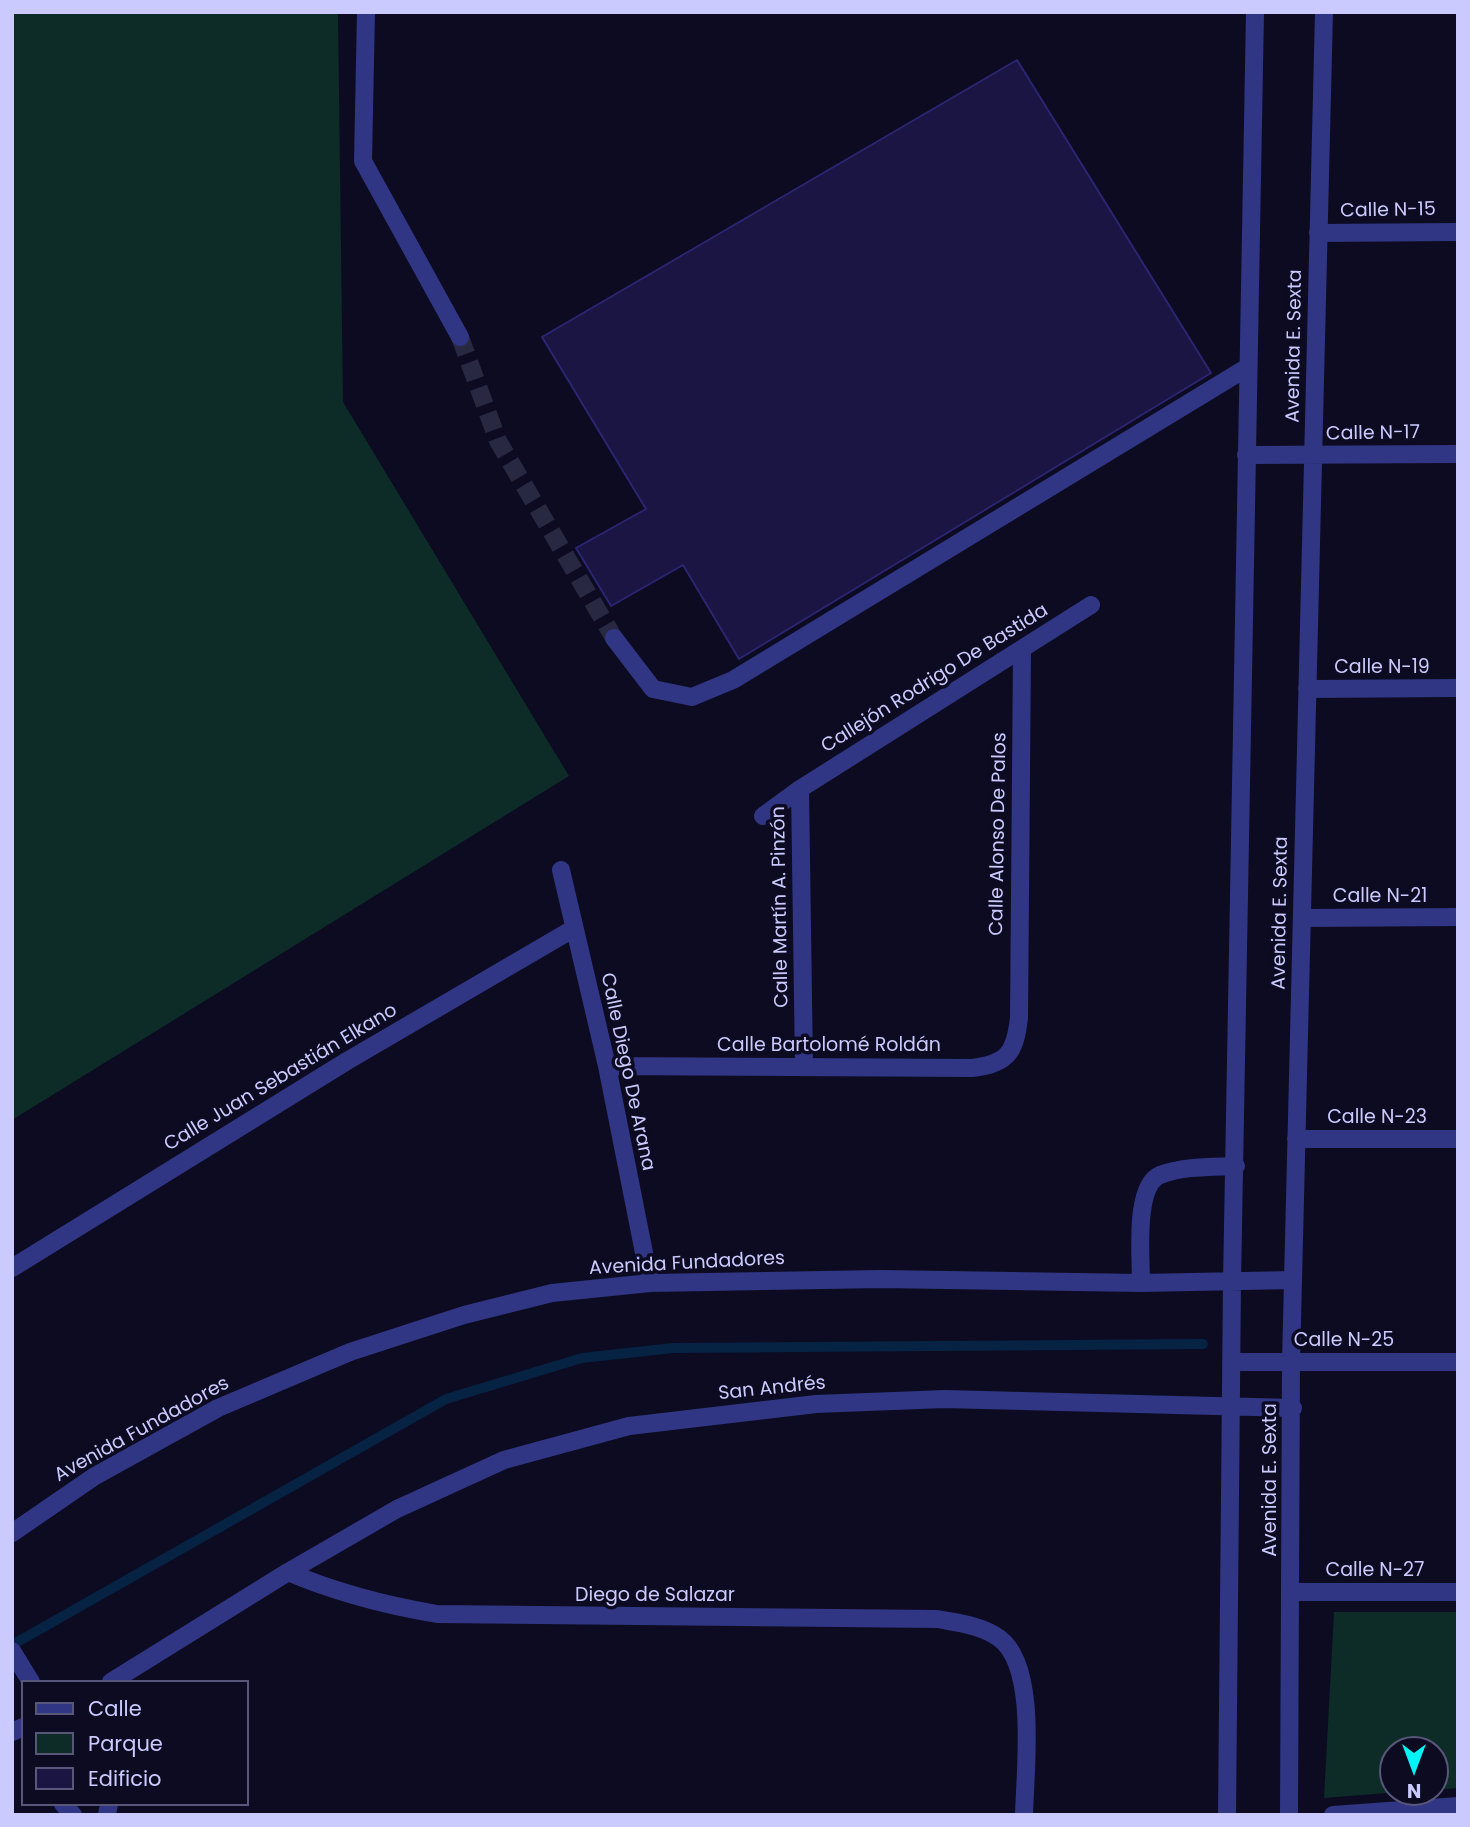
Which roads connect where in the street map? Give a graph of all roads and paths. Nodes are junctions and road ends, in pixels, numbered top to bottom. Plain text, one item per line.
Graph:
1 (366, 12) edge
2 (1255, 12) edge
3 (1324, 12) edge
4 (1458, 232) edge
5 (1318, 233) junction
6 (460, 337) tunnel mouth
7 (1248, 367) junction
8 (1458, 454) edge
9 (1246, 455) junction
10 (1314, 455) junction
11 (1091, 605) dead end
12 (614, 638) tunnel mouth
13 (1022, 651) junction
14 (1458, 688) edge
15 (1307, 690) junction
16 (800, 789) junction
17 (763, 816) dead end
18 (561, 870) dead end
19 (1458, 917) edge
20 (1302, 918) junction
21 (573, 929) junction
22 (1019, 1018) joint
23 (607, 1066) junction
24 (804, 1068) junction
25 (1296, 1139) junction
26 (1458, 1139) edge
27 (1236, 1166) junction
28 (12, 1268) edge
29 (1293, 1280) junction
30 (1232, 1281) junction
31 (650, 1283) junction
32 (1141, 1283) junction
33 (1231, 1362) junction
34 (1291, 1362) junction
35 (1458, 1362) edge
36 (1232, 1407) junction
37 (1293, 1408) junction
38 (12, 1533) edge
39 (288, 1572) junction
40 (1292, 1592) junction
41 (1458, 1592) edge
42 (12, 1651) edge
43 (30, 1680) edge
44 (114, 1680) edge
45 (1458, 1806) edge
46 (1024, 1815) edge
47 (1227, 1815) edge
48 (1289, 1815) edge
49 (1333, 1815) edge

1 - 6 street
2 - 7 street, Avenida E. Sexta
3 - 5 street, Avenida E. Sexta
4 - 5 street, Calle N-15
5 - 10 street, Avenida E. Sexta
7 - 9 street, Avenida E. Sexta
7 - 12 street
8 - 10 street, Calle N-17
9 - 10 street, Calle N-17
9 - 27 street, Avenida E. Sexta
10 - 15 street, Avenida E. Sexta
11 - 13 street, Callejón Rodrigo De Bastida
13 - 16 street, Callejón Rodrigo De Bastida
13 - 22 street, Calle Alonso De Palos
14 - 15 street, Calle N-19
15 - 20 street, Avenida E. Sexta
16 - 17 street, Callejón Rodrigo De Bastida
16 - 24 street, Calle Martín A. Pinzón
18 - 21 street, Calle Diego De Arana
19 - 20 street, Calle N-21
20 - 25 street, Avenida E. Sexta
21 - 23 street, Calle Diego De Arana
21 - 28 street, Calle Juan Sebastián Elkano
22 - 24 street, Calle Bartolomé Roldán
23 - 24 street, Calle Bartolomé Roldán
23 - 31 street, Calle Diego De Arana
25 - 26 street, Calle N-23
25 - 29 street, Avenida E. Sexta
27 - 30 street, Avenida E. Sexta
27 - 32 street
29 - 30 street, Avenida Fundadores
29 - 34 street, Avenida E. Sexta
30 - 32 street, Avenida Fundadores
30 - 33 street, Avenida E. Sexta
31 - 32 street, Avenida Fundadores
31 - 38 street, Avenida Fundadores
33 - 34 street, Calle N-25
33 - 36 street, Avenida E. Sexta
34 - 35 street, Calle N-25
34 - 37 street, Avenida E. Sexta
36 - 37 street, San Andrés
36 - 39 street, San Andrés
36 - 47 street, Avenida E. Sexta
37 - 40 street, Avenida E. Sexta
39 - 44 street
39 - 46 street, Diego de Salazar
40 - 41 street, Calle N-27
40 - 48 street, Avenida E. Sexta
42 - 43 street
45 - 49 street

